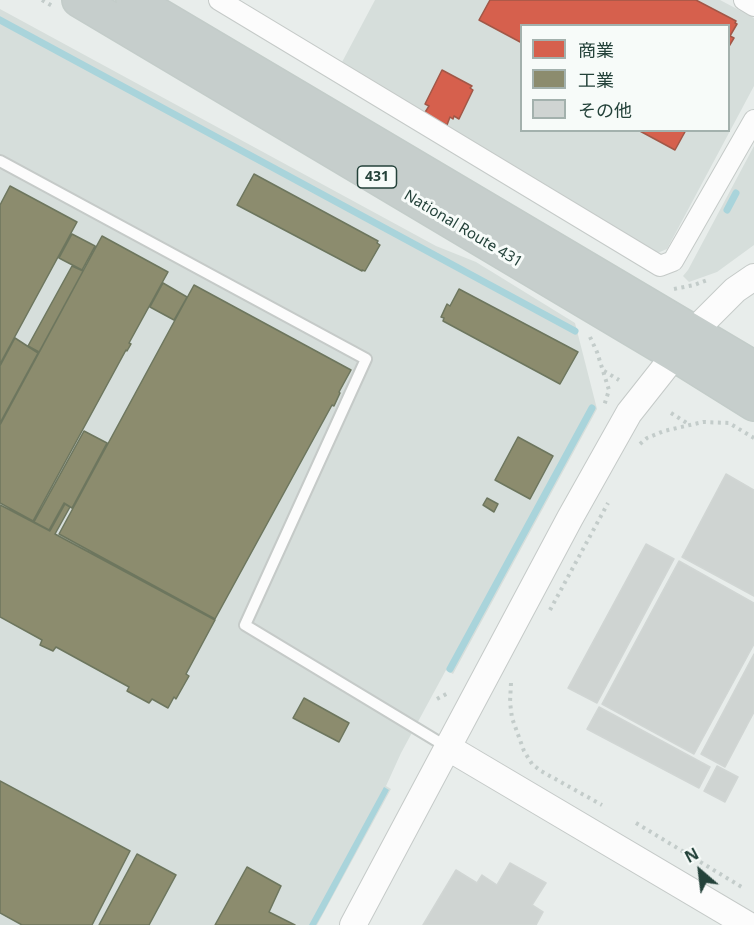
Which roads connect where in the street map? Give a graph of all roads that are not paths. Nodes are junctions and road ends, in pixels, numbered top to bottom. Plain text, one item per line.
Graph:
1 (133, 0) edge
2 (219, 0) edge
3 (744, 0) edge
4 (71, 6) edge
5 (754, 6) edge
6 (754, 120) edge
7 (0, 161) edge
8 (754, 277) edge
9 (683, 343) junction
10 (754, 368) edge
11 (754, 404) edge
12 (447, 747) junction
13 (353, 925) edge
14 (748, 925) edge

1 - 9 highway, National Route 431 / 431
2 - 6 street
3 - 5 street
4 - 9 highway, National Route 431 / 431
7 - 12 lane
8 - 9 street
9 - 10 highway, National Route 431 / 431
9 - 11 highway, National Route 431 / 431
9 - 12 street
12 - 13 street
12 - 14 street

